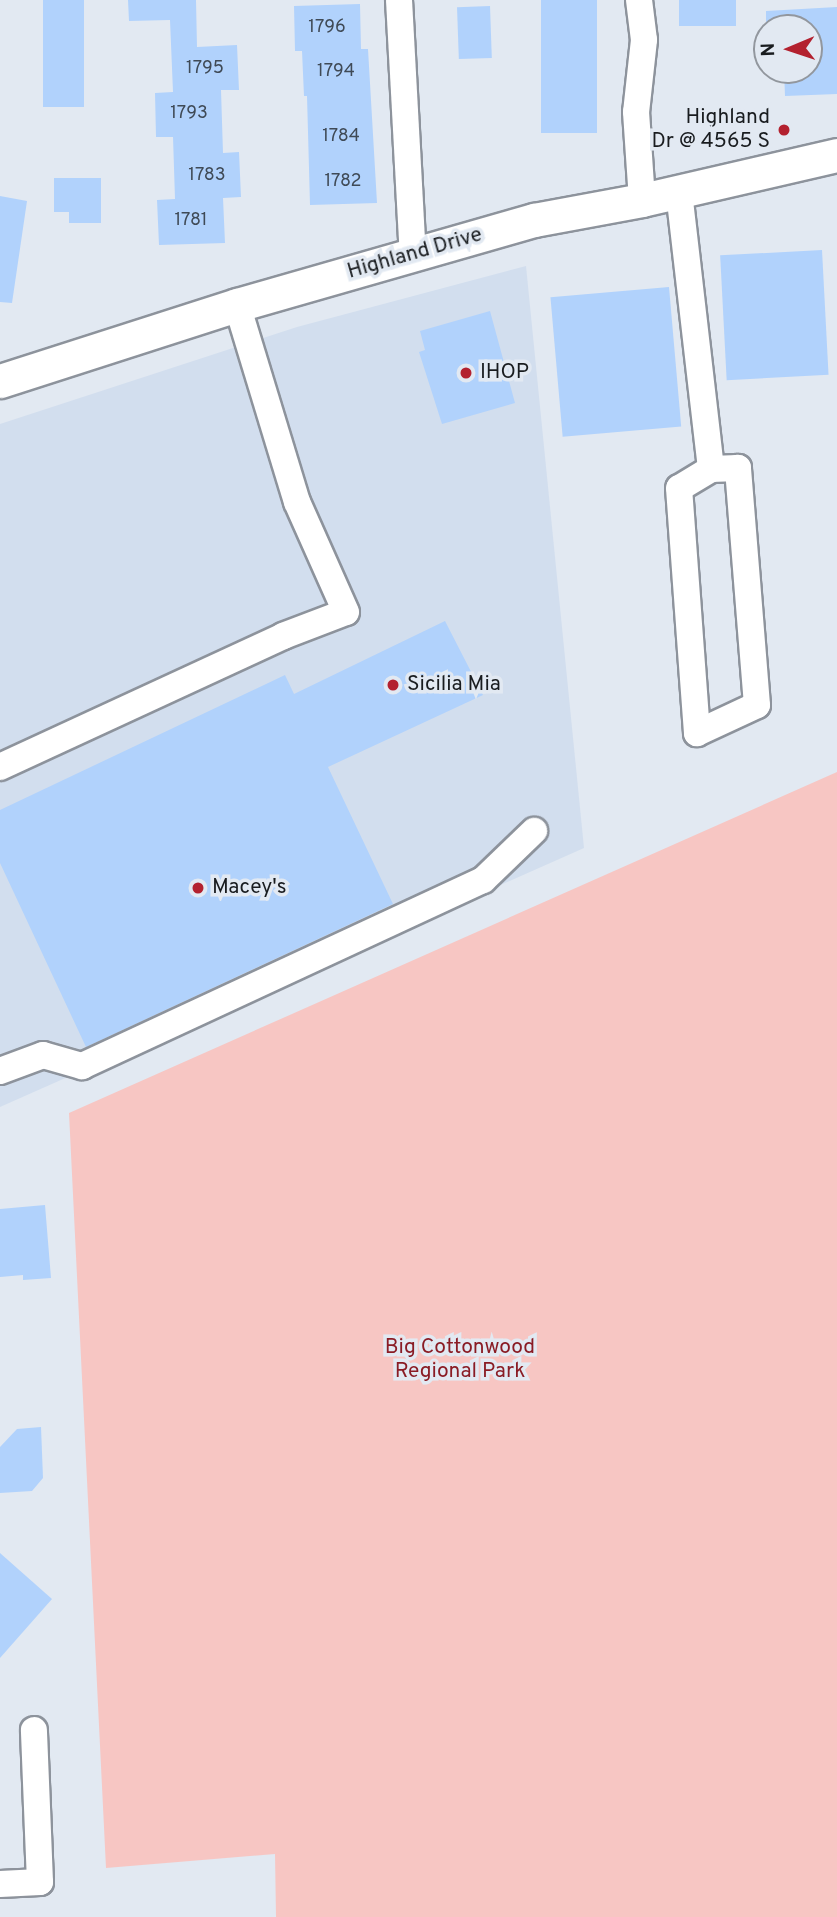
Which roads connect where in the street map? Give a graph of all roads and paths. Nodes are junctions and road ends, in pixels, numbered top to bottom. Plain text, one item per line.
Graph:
1 (399, 0) edge
2 (639, 0) edge
3 (837, 155) edge
4 (679, 192) junction
5 (642, 200) junction
6 (413, 254) junction
7 (237, 305) junction
8 (0, 381) edge
9 (711, 469) junction
10 (0, 767) edge
11 (534, 831) dead end
12 (0, 1071) edge
13 (34, 1730) dead end
14 (0, 1884) edge

1 - 6 street
2 - 5 street
3 - 4 main road, Highland Drive
4 - 5 main road, Highland Drive
4 - 9 street
5 - 6 main road, Highland Drive
6 - 7 main road, Highland Drive
7 - 8 main road, Highland Drive
7 - 10 street
9 - 9 street
11 - 12 street
13 - 14 street

